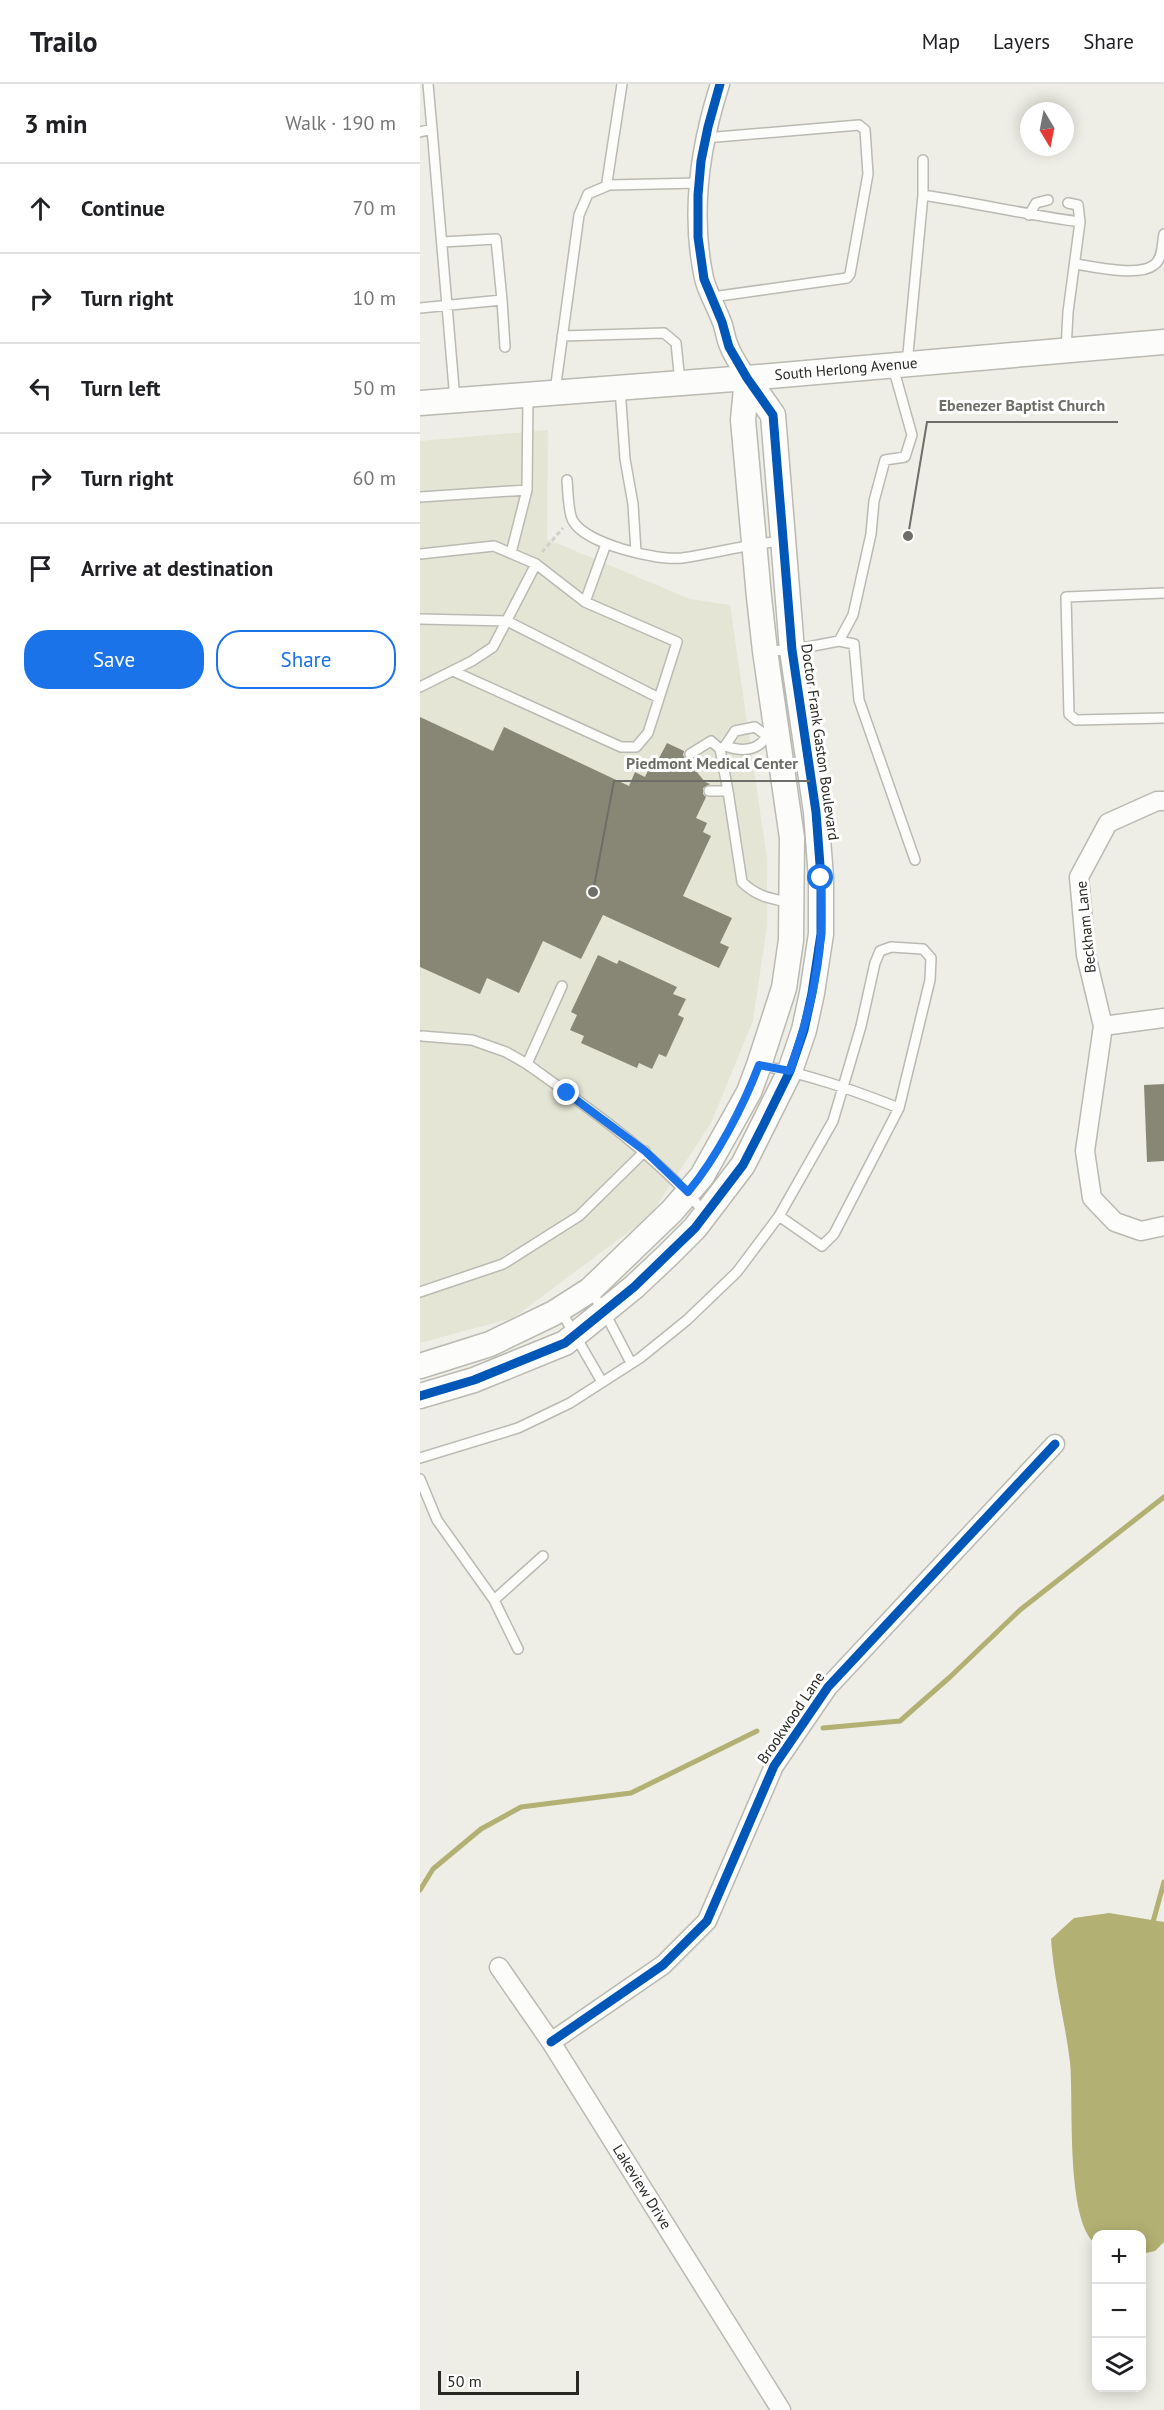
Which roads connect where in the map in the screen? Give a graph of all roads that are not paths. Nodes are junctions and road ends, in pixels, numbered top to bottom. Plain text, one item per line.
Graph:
1 (428, 84) edge
2 (622, 84) edge
3 (720, 84) edge
4 (432, 129) junction
5 (420, 132) edge
6 (705, 138) junction
7 (923, 160) dead end
8 (699, 183) junction
9 (609, 185) junction
10 (923, 195) junction
11 (1048, 200) dead end
12 (1068, 203) dead end
13 (1029, 215) junction
14 (1080, 222) junction
15 (1164, 234) edge
16 (442, 242) junction
17 (1076, 264) junction
18 (712, 297) junction
19 (502, 300) junction
20 (447, 304) junction
21 (420, 308) edge
22 (562, 336) junction
23 (1164, 342) edge
24 (505, 346) dead end
25 (1066, 350) junction
26 (900, 364) junction
27 (747, 378) junction
28 (680, 383) junction
29 (620, 388) junction
30 (555, 392) junction
31 (528, 394) junction
32 (455, 400) junction
33 (420, 402) edge
34 (567, 480) dead end
35 (527, 490) junction
36 (420, 497) edge
37 (783, 541) junction
38 (754, 543) junction
39 (606, 544) junction
40 (636, 552) junction
41 (510, 553) junction
42 (420, 554) edge
43 (536, 564) junction
44 (1164, 593) edge
45 (585, 602) junction
46 (420, 620) edge
47 (507, 621) junction
48 (839, 641) junction
49 (792, 650) junction
50 (765, 651) junction
51 (453, 671) junction
52 (420, 687) edge
53 (659, 698) junction
54 (1164, 718) edge
55 (772, 735) junction
56 (723, 748) junction
57 (690, 754) dead end
58 (709, 791) dead end
59 (728, 791) junction
60 (1164, 801) edge
61 (915, 860) dead end
62 (792, 903) junction
63 (562, 986) dead end
64 (1164, 1018) edge
65 (1103, 1026) junction
66 (422, 1036) dead end
67 (527, 1064) junction
68 (759, 1065) junction
69 (790, 1071) junction
70 (845, 1087) junction
71 (898, 1108) junction
72 (645, 1151) junction
73 (688, 1192) junction
74 (705, 1213) junction
75 (780, 1216) junction
76 (1164, 1226) edge
77 (590, 1290) junction
78 (420, 1292) edge
79 (560, 1309) junction
80 (604, 1311) junction
81 (576, 1334) junction
82 (631, 1363) junction
83 (420, 1366) edge
84 (602, 1382) junction
85 (420, 1396) edge
86 (1055, 1444) dead end
87 (420, 1458) edge
88 (420, 1479) edge
89 (543, 1556) dead end
90 (494, 1600) junction
91 (518, 1649) dead end
92 (500, 1966) dead end
93 (551, 2042) junction
94 (781, 2410) edge

1 - 4 lane
2 - 9 lane
3 - 6 street
4 - 5 lane
4 - 16 lane
6 - 8 street
6 - 18 lane
7 - 10 lane
8 - 9 lane
8 - 18 street
9 - 22 lane
10 - 13 lane
10 - 26 lane
11 - 13 lane
12 - 14 lane
13 - 14 lane
14 - 17 lane
15 - 17 lane
16 - 19 lane
16 - 20 lane
17 - 25 lane
18 - 27 street
19 - 20 lane
19 - 24 lane
20 - 21 lane
20 - 32 lane
22 - 28 lane
22 - 30 lane
23 - 25 street, South Herlong Avenue
25 - 26 street, South Herlong Avenue
26 - 27 street, South Herlong Avenue
26 - 48 lane
27 - 28 street, South Herlong Avenue
27 - 37 street, Doctor Frank Gaston Boulevard
27 - 38 street
28 - 29 street, South Herlong Avenue
29 - 30 street, South Herlong Avenue
29 - 40 lane
30 - 31 street, South Herlong Avenue
31 - 32 street, South Herlong Avenue
31 - 35 lane
32 - 33 street, South Herlong Avenue
34 - 39 lane
35 - 36 lane
35 - 41 lane
37 - 38 lane
37 - 49 street, Doctor Frank Gaston Boulevard
38 - 40 lane
38 - 50 street
39 - 40 lane
39 - 45 lane
41 - 42 lane
41 - 43 lane
43 - 45 lane
43 - 47 lane
44 - 54 lane
45 - 53 lane
46 - 47 lane
47 - 51 lane
47 - 53 lane
48 - 49 lane
48 - 61 lane
49 - 50 lane
49 - 69 street, Doctor Frank Gaston Boulevard
50 - 55 street
51 - 52 lane
51 - 53 lane
55 - 56 lane
55 - 56 lane
55 - 62 street
56 - 57 lane
56 - 59 lane
58 - 59 lane
59 - 62 lane
60 - 65 street, Beckham Lane
62 - 68 street
63 - 67 lane
64 - 65 street
65 - 76 street, Beckham Lane
66 - 67 lane
67 - 72 lane
68 - 69 lane
68 - 73 street
69 - 70 lane
69 - 74 street, Doctor Frank Gaston Boulevard
70 - 71 lane
70 - 71 lane
70 - 75 lane
71 - 75 lane
72 - 73 lane
72 - 78 lane
73 - 74 lane
73 - 77 street
74 - 80 street, Doctor Frank Gaston Boulevard
75 - 82 lane
77 - 79 street
77 - 80 lane
79 - 81 lane
79 - 83 street
80 - 81 street, Doctor Frank Gaston Boulevard
80 - 82 lane
81 - 84 lane
81 - 85 street, Doctor Frank Gaston Boulevard
82 - 84 lane
84 - 87 lane
86 - 93 street, Brookwood Lane
88 - 90 lane
89 - 90 lane
90 - 91 lane
92 - 93 street, Lakeview Drive
93 - 94 street, Lakeview Drive

